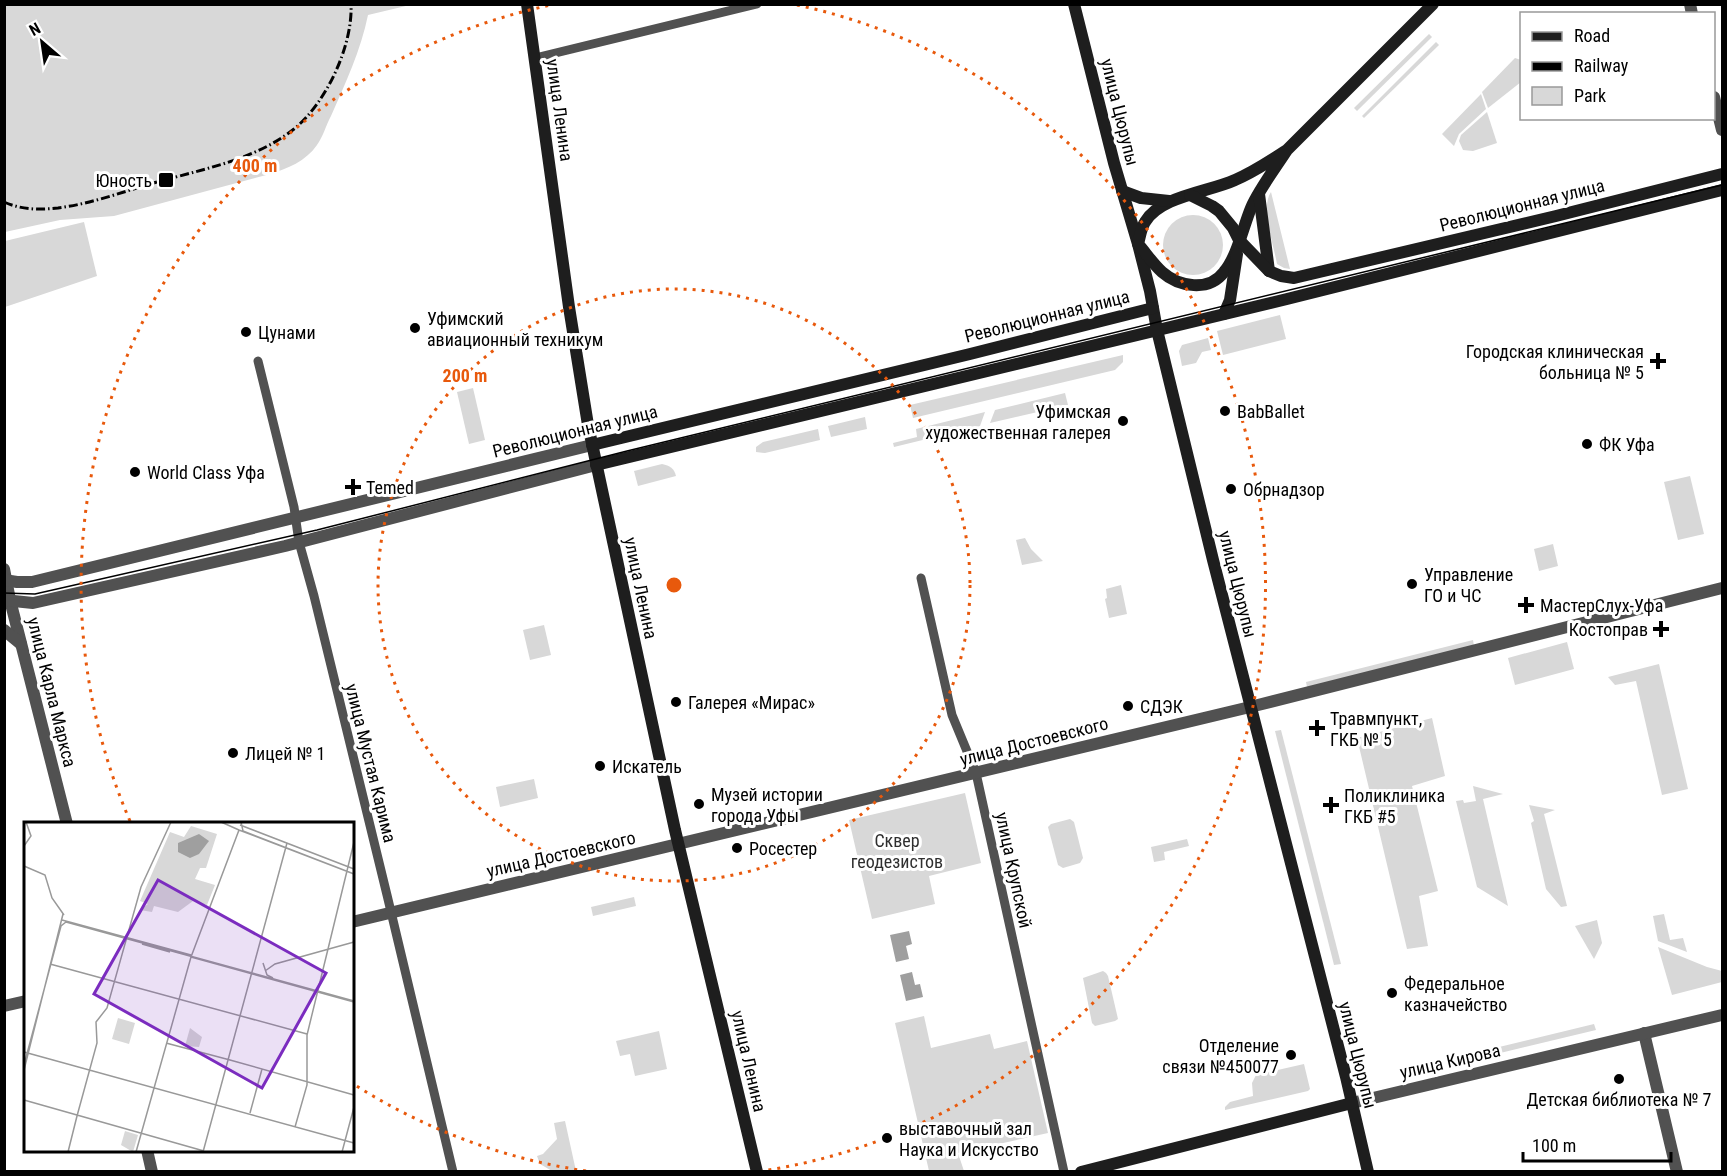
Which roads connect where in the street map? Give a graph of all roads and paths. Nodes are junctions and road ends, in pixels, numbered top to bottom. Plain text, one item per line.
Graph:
1 (527, 4) edge
2 (757, 4) edge
3 (1074, 4) edge
4 (1433, 4) edge
5 (535, 58) junction
6 (1715, 104) edge
7 (1722, 130) edge
8 (1287, 150) junction
9 (1722, 174) edge
10 (1722, 190) edge
11 (1122, 191) junction
12 (1260, 194) junction
13 (1190, 195) junction
14 (1169, 201) junction
15 (1239, 240) junction
16 (1138, 244) junction
17 (1269, 271) junction
18 (1153, 308) junction
19 (1224, 314) junction
20 (1157, 330) junction
21 (258, 362) dead end
22 (592, 445) junction
23 (596, 465) junction
24 (295, 518) junction
25 (299, 542) junction
26 (5, 576) edge
27 (921, 578) dead end
28 (1722, 588) edge
29 (7, 600) edge
30 (4, 630) edge
31 (21, 644) junction
32 (1250, 707) junction
33 (976, 773) junction
34 (66, 822) edge
35 (679, 845) junction
36 (391, 913) junction
37 (354, 922) edge
38 (24, 1001) edge
39 (4, 1006) edge
40 (1722, 1015) edge
41 (1644, 1033) junction
42 (1352, 1103) junction
43 (147, 1152) edge
44 (152, 1172) edge
45 (453, 1172) edge
46 (757, 1172) edge
47 (1064, 1172) edge
48 (1081, 1172) edge
49 (1368, 1172) edge
50 (1677, 1172) edge

1 - 5 main road, улица Ленина
2 - 5 street
3 - 11 main road, улица Цюрупы
4 - 8 main road
5 - 22 main road, улица Ленина
6 - 7 street
8 - 12 main road
8 - 13 main road
9 - 17 main road, Революционная улица
10 - 19 main road
11 - 14 main road
11 - 16 main road, улица Цюрупы
12 - 15 main road
12 - 17 main road
13 - 14 main road
13 - 15 main road
14 - 16 main road
15 - 16 main road
15 - 17 main road
15 - 19 main road
16 - 18 main road, улица Цюрупы
18 - 20 main road, улица Цюрупы
18 - 22 main road, Революционная улица
19 - 20 main road
20 - 23 main road
20 - 32 main road, улица Цюрупы
21 - 24 street, улица Мустая Карима
22 - 23 main road, улица Ленина
22 - 24 street, Революционная улица
23 - 25 street
23 - 35 main road, улица Ленина
24 - 25 street, улица Мустая Карима
24 - 26 street, Революционная улица
25 - 29 street
25 - 36 street, улица Мустая Карима
26 - 29 street, улица Карла Маркса
27 - 33 street, улица Крупской
28 - 32 street, улица Достоевского
29 - 31 street, улица Карла Маркса
30 - 31 street
31 - 34 street, улица Карла Маркса
32 - 33 street, улица Достоевского
32 - 42 main road, улица Цюрупы
33 - 35 street, улица Достоевского
33 - 47 street, улица Крупской
35 - 36 street, улица Достоевского
35 - 46 main road, улица Ленина
36 - 37 street, улица Достоевского
36 - 45 street, улица Мустая Карима
38 - 39 street
40 - 41 street, улица Кирова
41 - 42 street, улица Кирова
41 - 50 street
42 - 48 main road, улица Кирова
42 - 49 main road, улица Цюрупы
43 - 44 street

